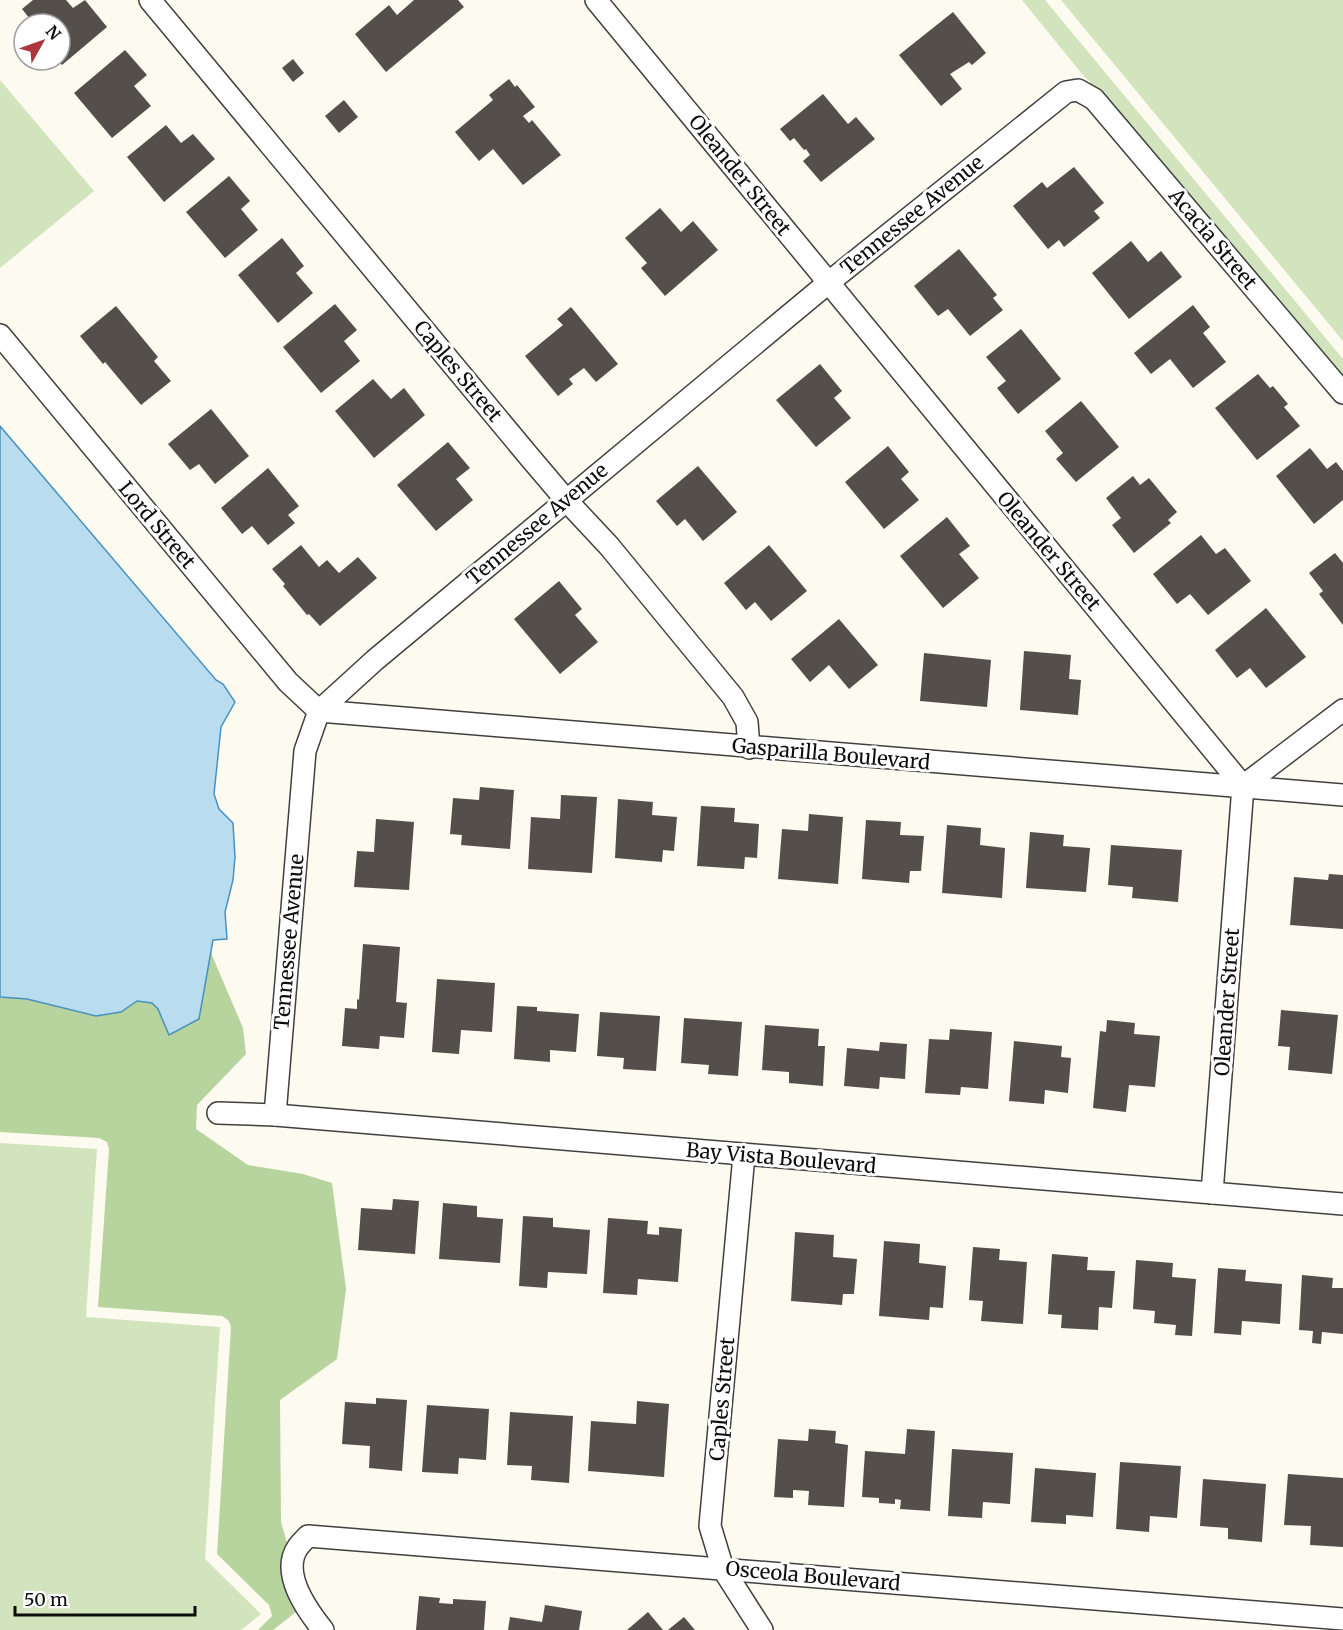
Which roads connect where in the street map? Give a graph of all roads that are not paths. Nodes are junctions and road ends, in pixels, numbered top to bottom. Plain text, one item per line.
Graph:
1 (150, 0) edge
2 (596, 0) edge
3 (1078, 90) joint
4 (828, 283) junction
5 (0, 334) edge
6 (1343, 393) edge
7 (566, 500) junction
8 (1343, 710) edge
9 (318, 711) junction
10 (749, 748) junction
11 (1243, 786) junction
12 (1343, 795) edge
13 (218, 1113) dead end
14 (275, 1115) junction
15 (744, 1155) junction
16 (1212, 1193) junction
17 (1343, 1204) edge
18 (723, 1569) junction
19 (1343, 1619) edge
20 (1254, 1621) edge
21 (323, 1630) edge
22 (762, 1630) edge

1 - 7 street, Caples Street
2 - 4 street, Oleander Street
3 - 4 street, Tennessee Avenue
3 - 6 street, Acacia Street
4 - 7 street, Tennessee Avenue
4 - 11 street, Oleander Street
5 - 9 street, Lord Street
7 - 9 street, Tennessee Avenue
7 - 10 street, Caples Street
8 - 11 street
9 - 10 street, Gasparilla Boulevard
9 - 14 street, Tennessee Avenue
10 - 11 street, Gasparilla Boulevard
11 - 12 street, Gasparilla Boulevard
11 - 16 street, Oleander Street
13 - 14 street, Bay Vista Boulevard
14 - 15 street, Bay Vista Boulevard
15 - 16 street, Bay Vista Boulevard
15 - 18 street, Caples Street
16 - 17 street, Bay Vista Boulevard
18 - 20 street, Osceola Boulevard
18 - 21 street, Osceola Boulevard
18 - 22 street, Caples Street
19 - 20 street, Osceola Boulevard

